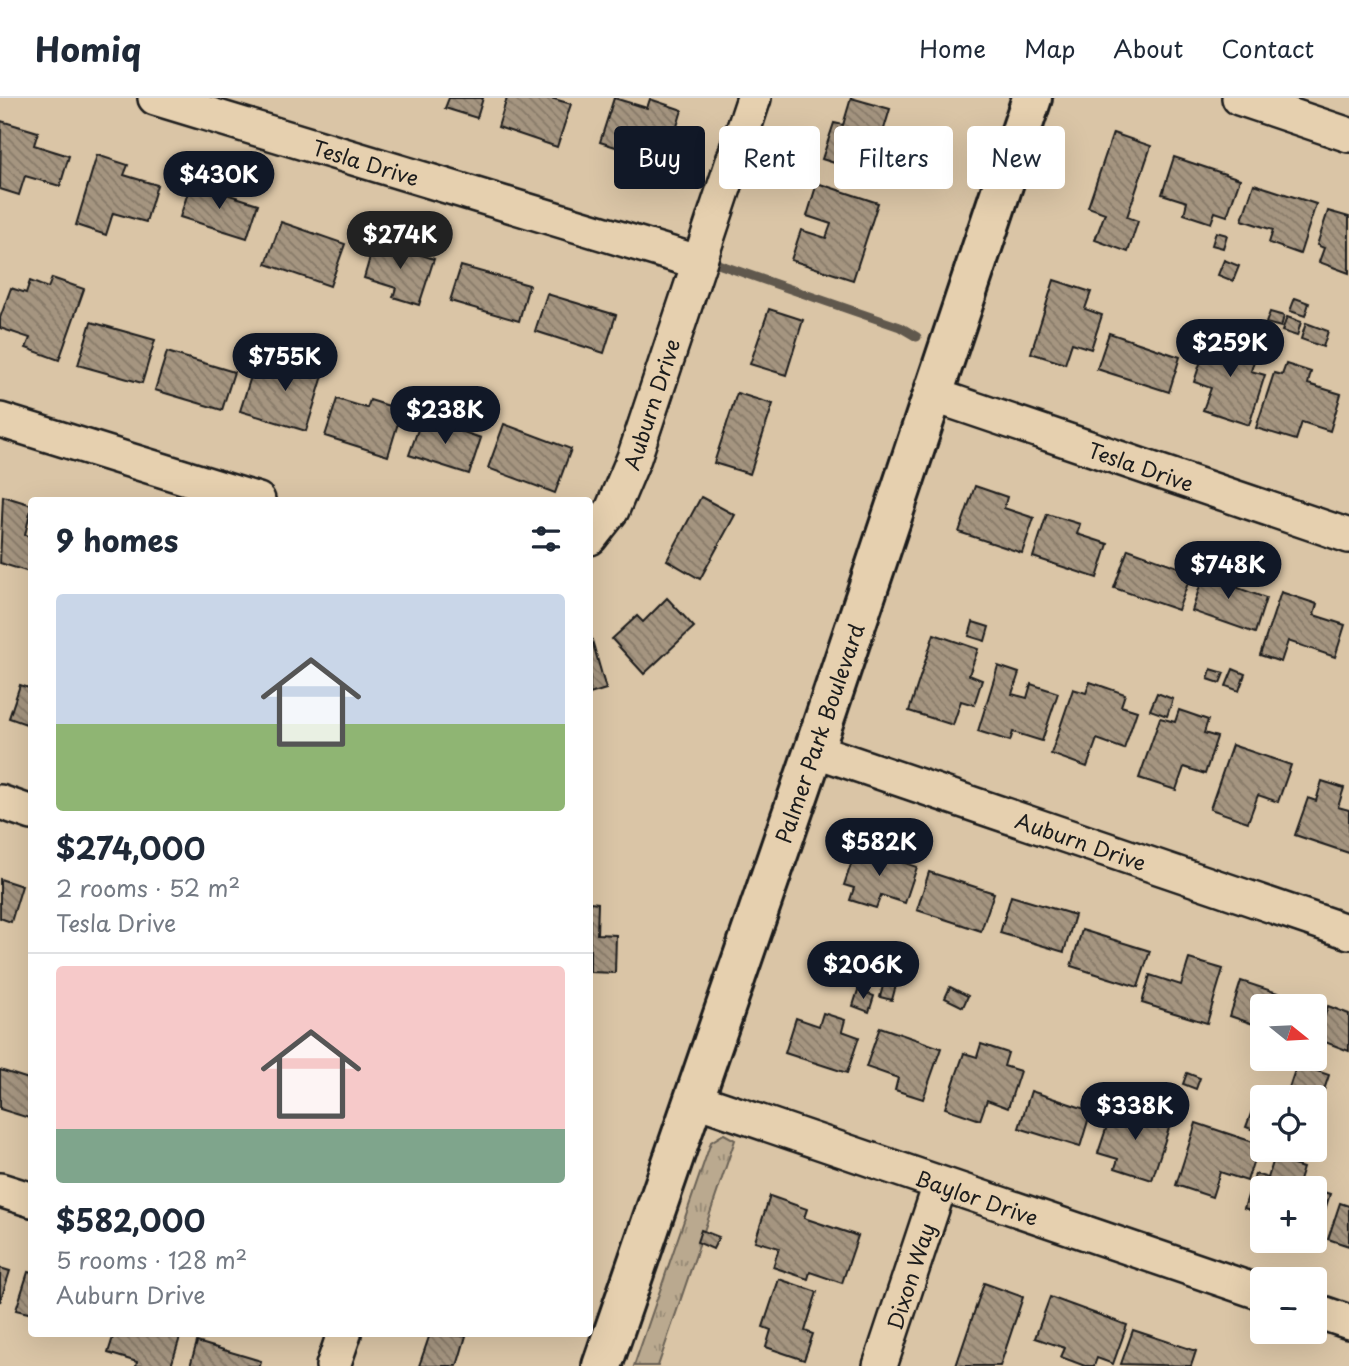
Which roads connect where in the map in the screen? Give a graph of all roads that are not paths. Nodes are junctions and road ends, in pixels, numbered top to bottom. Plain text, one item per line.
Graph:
1 (155, 98) edge
2 (754, 98) edge
3 (1032, 98) edge
4 (1240, 98) edge
5 (1349, 135) edge
6 (698, 262) junction
7 (933, 395) junction
8 (0, 420) edge
9 (248, 497) edge
10 (593, 534) edge
11 (1349, 536) edge
12 (814, 750) junction
13 (0, 802) edge
14 (28, 812) edge
15 (1349, 932) edge
16 (693, 1099) junction
17 (940, 1185) junction
18 (0, 1190) edge
19 (28, 1199) edge
20 (1250, 1289) edge
21 (1327, 1315) edge
22 (1349, 1322) edge
23 (343, 1337) edge
24 (332, 1366) edge
25 (602, 1366) edge
26 (880, 1366) edge

1 - 6 street, Tesla Drive
2 - 6 street, Auburn Drive
3 - 7 main road, Palmer Park Boulevard
4 - 5 street
6 - 10 street, Auburn Drive
7 - 11 street, Tesla Drive
7 - 12 main road, Palmer Park Boulevard
8 - 9 street
12 - 15 street, Auburn Drive
12 - 16 main road, Palmer Park Boulevard
13 - 14 street
16 - 17 street, Baylor Drive
16 - 25 main road, Palmer Park Boulevard
17 - 20 street, Baylor Drive
17 - 26 street, Dixon Way
18 - 19 street
21 - 22 street
23 - 24 street

